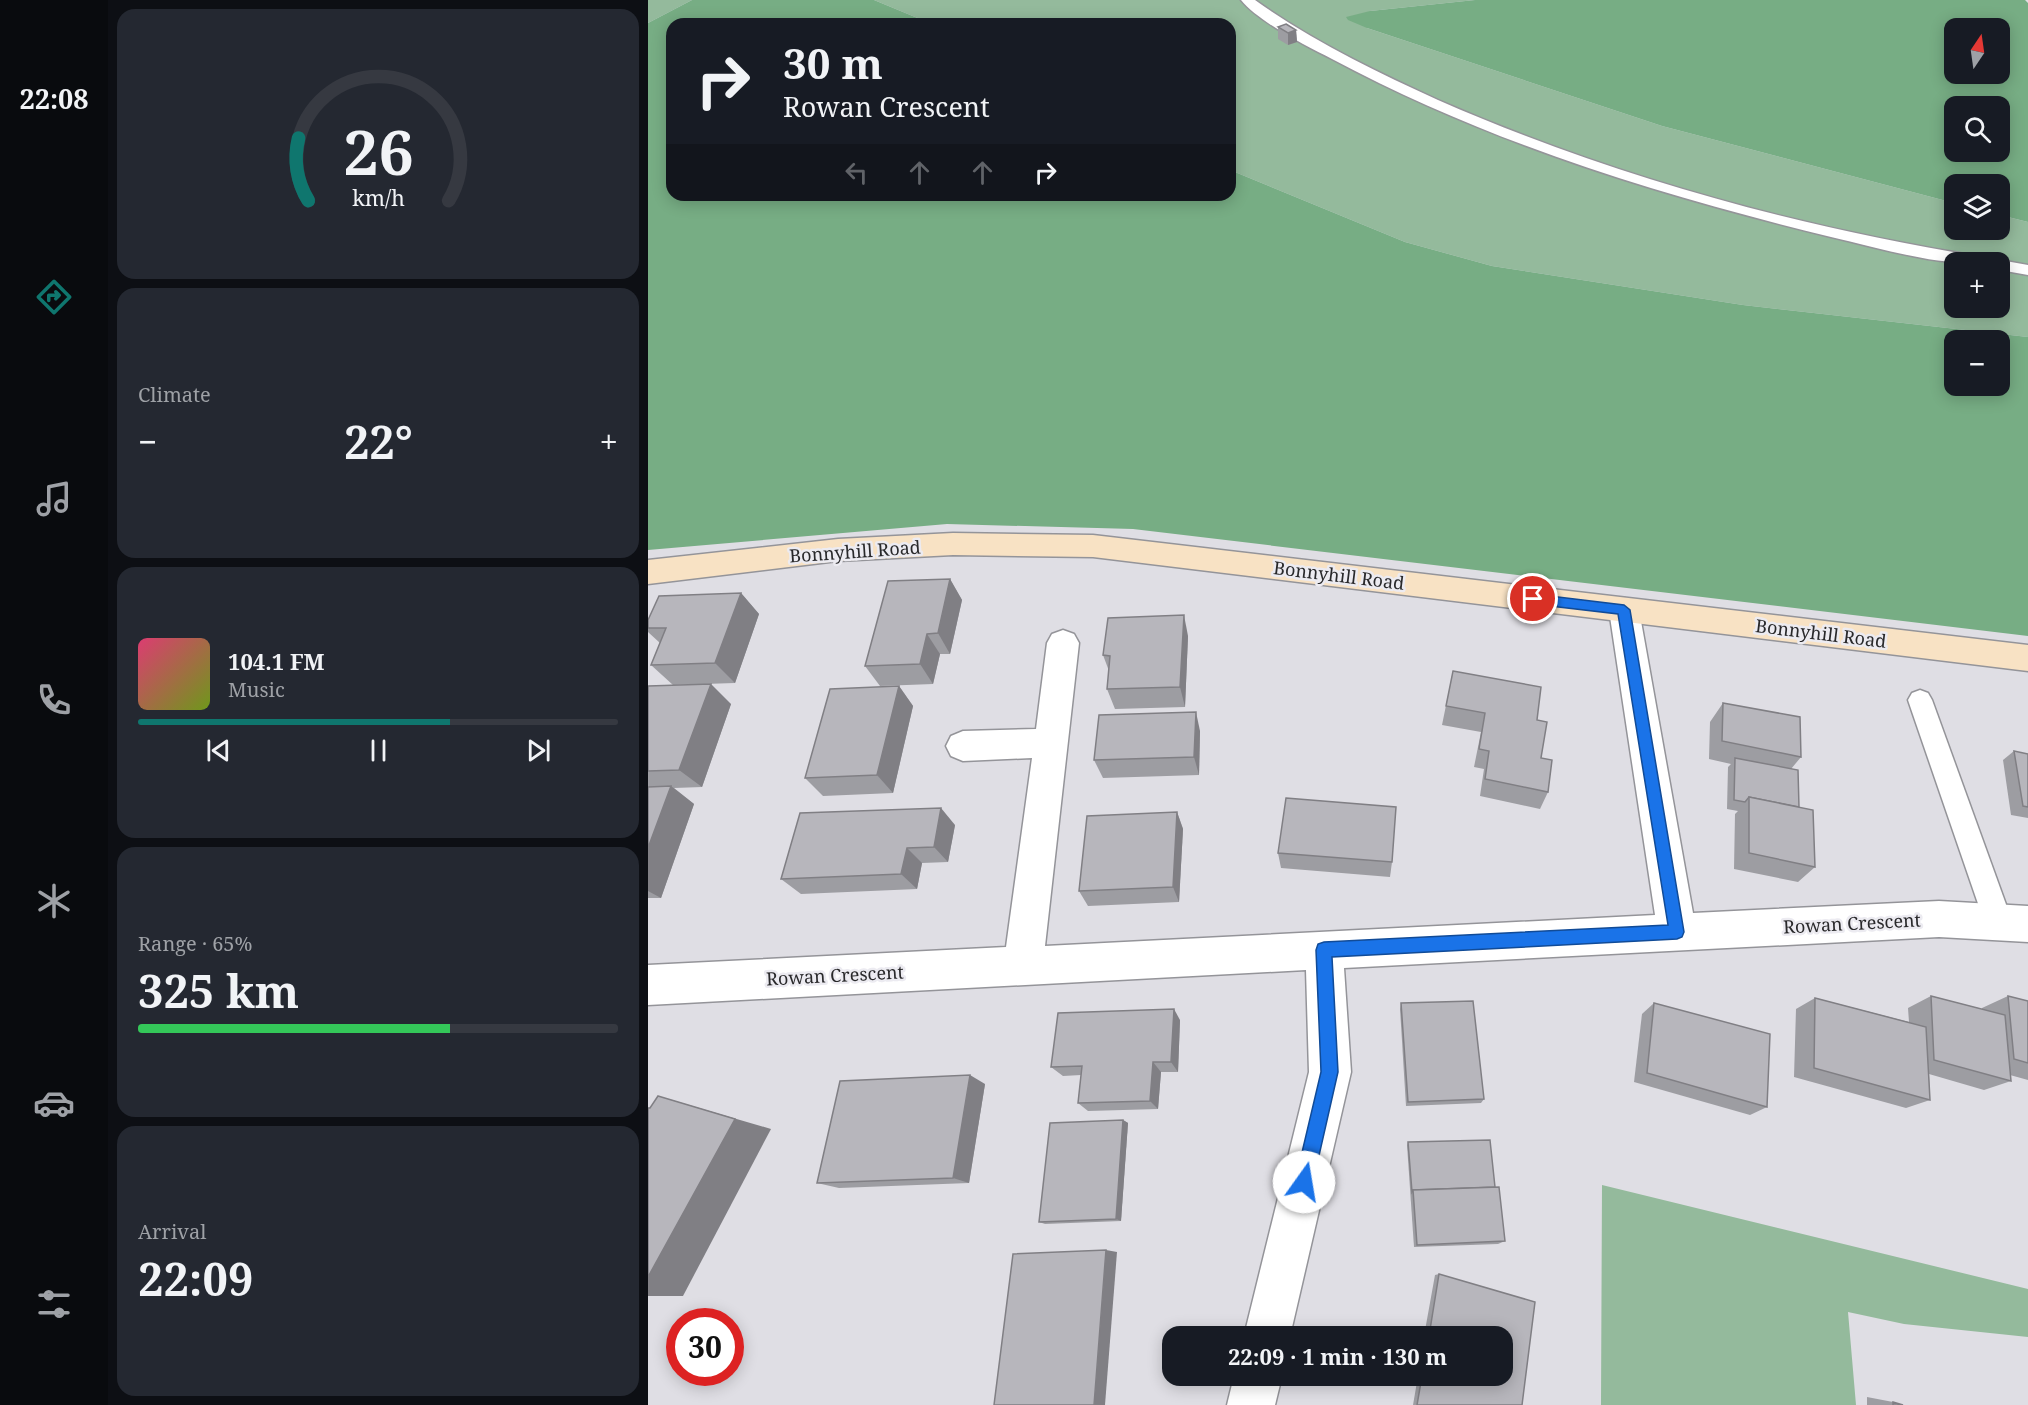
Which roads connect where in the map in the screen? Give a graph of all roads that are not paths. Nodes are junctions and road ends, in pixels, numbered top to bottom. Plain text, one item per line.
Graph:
1 (1247, 0) edge
2 (1944, 255) edge
3 (2010, 267) edge
4 (2028, 270) edge
5 (648, 572) edge
6 (1624, 610) junction
7 (1063, 643) dead end
8 (2028, 658) edge
9 (1920, 700) dead end
10 (1050, 743) junction
11 (963, 746) dead end
12 (2013, 922) edge
13 (1677, 932) junction
14 (1324, 950) junction
15 (1023, 965) junction
16 (648, 985) edge
17 (1269, 1326) edge
18 (1256, 1386) edge
19 (1251, 1405) edge

1 - 2 lane
3 - 4 lane
5 - 6 main road, Bonnyhill Road
6 - 8 main road, Bonnyhill Road
6 - 13 street
7 - 10 street
9 - 12 lane
10 - 11 street
10 - 15 street
12 - 13 street, Rowan Crescent
13 - 14 street, Rowan Crescent
14 - 15 street, Rowan Crescent
14 - 17 street
15 - 16 street, Rowan Crescent
18 - 19 street

